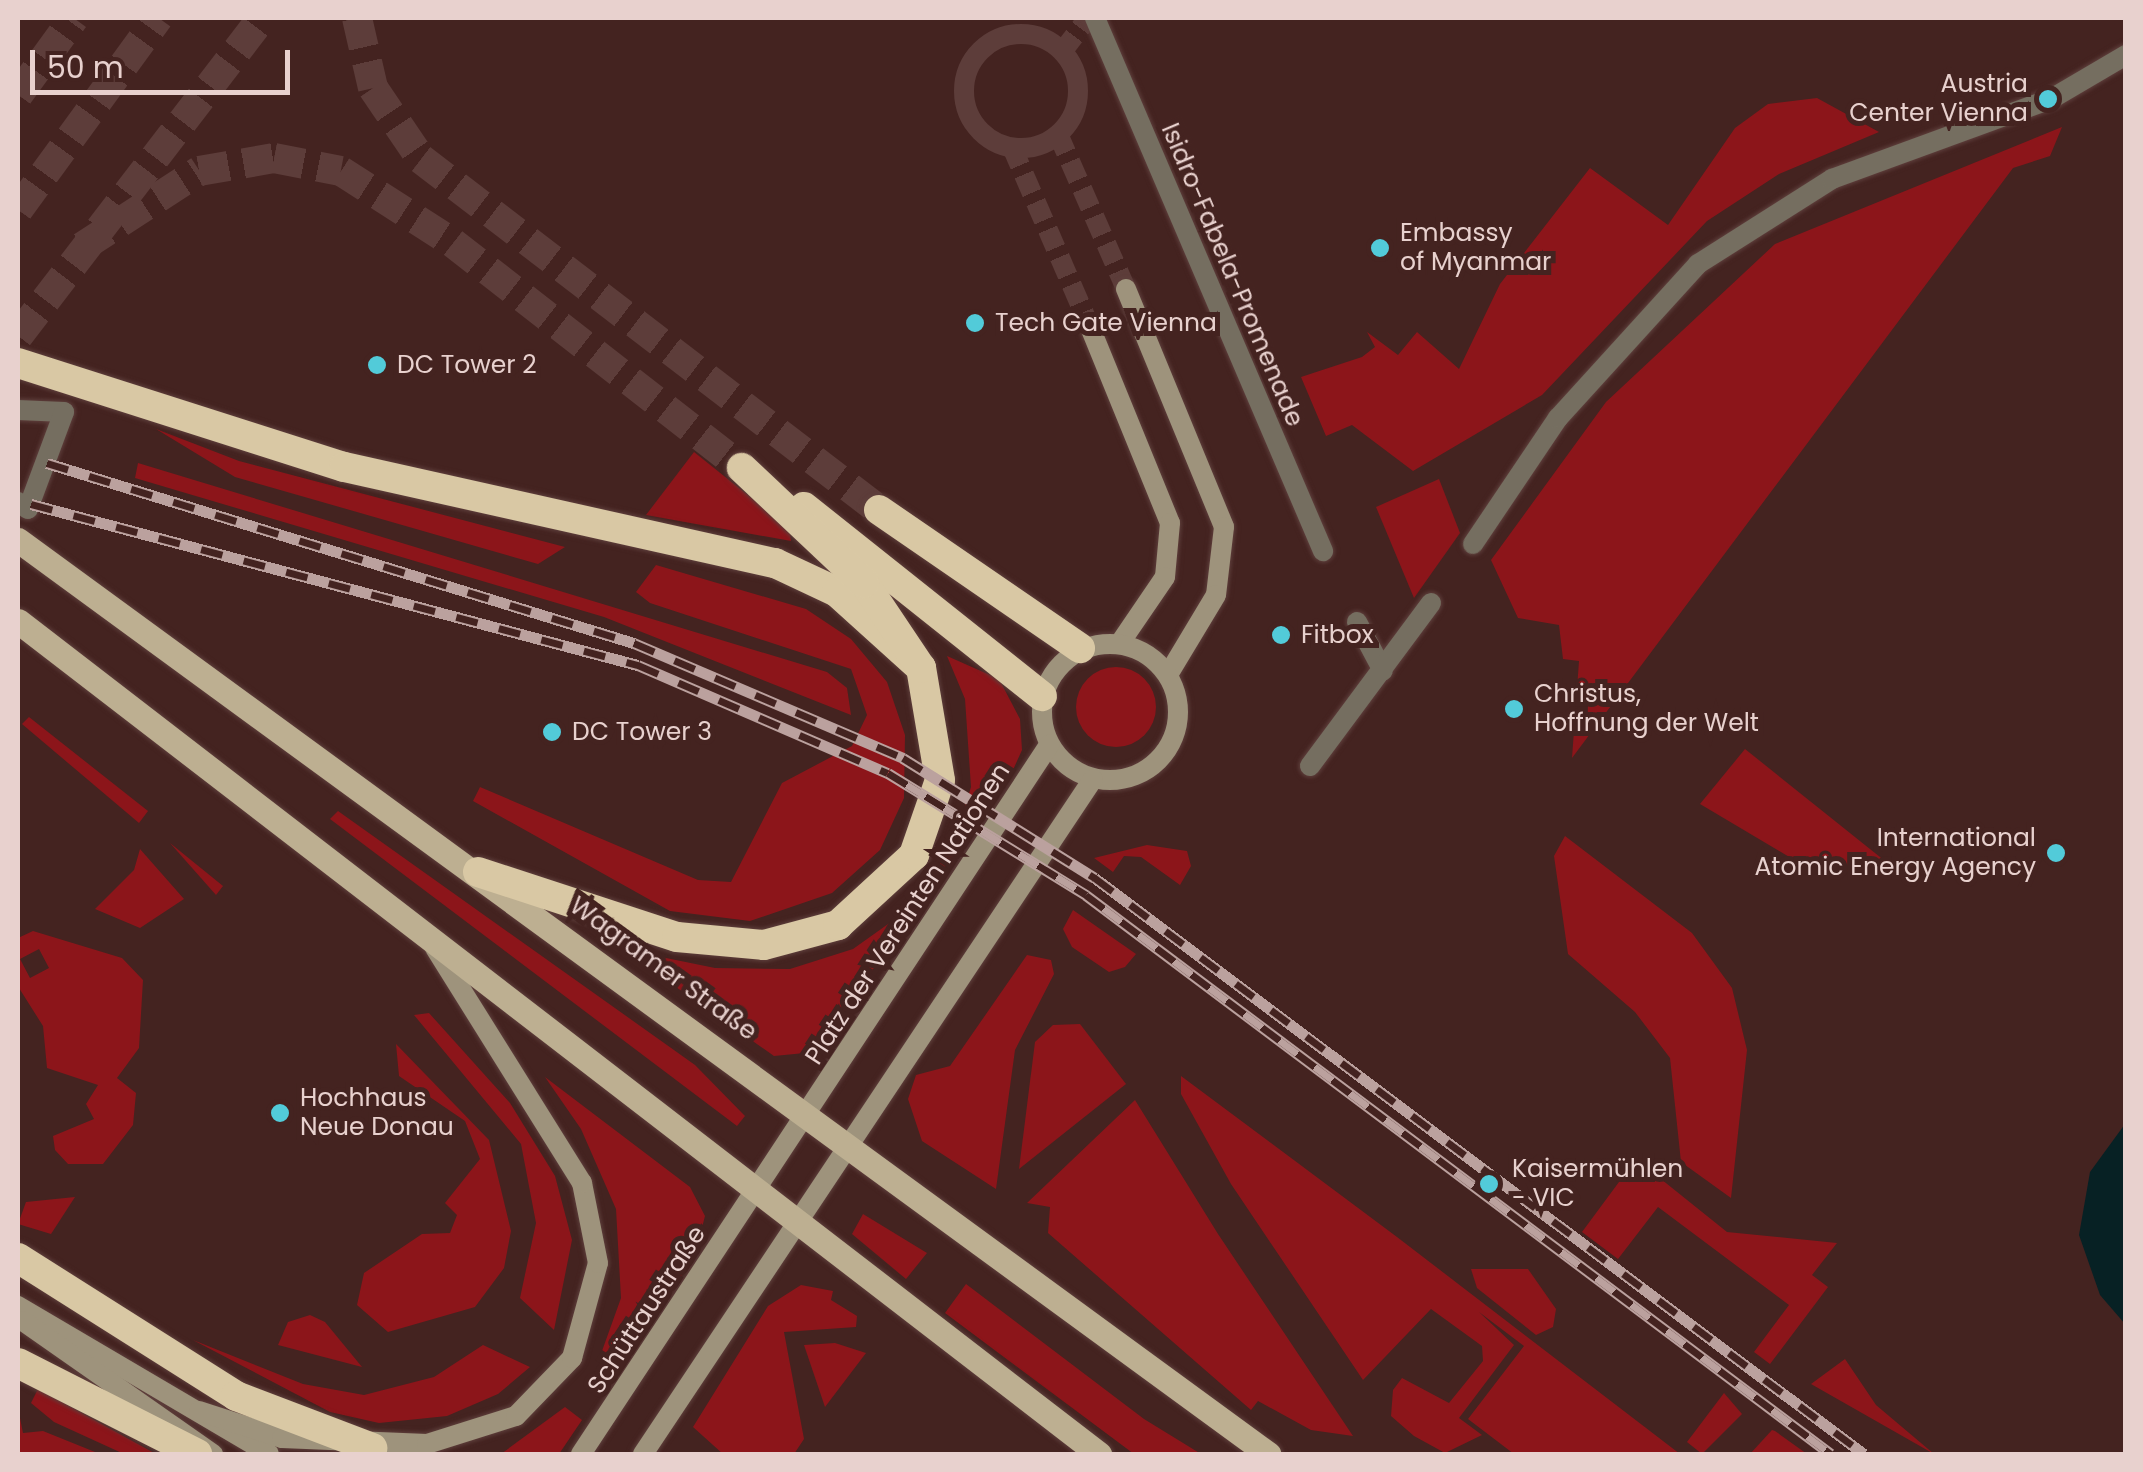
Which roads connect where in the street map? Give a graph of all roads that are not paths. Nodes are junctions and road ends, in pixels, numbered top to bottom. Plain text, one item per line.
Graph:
1 (1095, 18) edge
2 (2126, 55) edge
3 (1126, 289) tunnel mouth
4 (1092, 332) tunnel mouth
5 (18, 363) edge
6 (18, 410) edge
7 (18, 502) edge
8 (879, 510) tunnel mouth
9 (18, 540) edge
10 (1473, 544) dead end
11 (1324, 551) dead end
12 (1431, 603) dead end
13 (18, 620) edge
14 (1357, 622) dead end
15 (1120, 643) junction
16 (1080, 648) junction
17 (921, 668) junction
18 (1383, 671) junction
19 (1168, 675) junction
20 (1042, 696) junction
21 (1049, 745) junction
22 (1310, 766) dead end
23 (1093, 779) junction
24 (478, 872) junction
25 (432, 942) junction
26 (808, 1112) junction
27 (848, 1141) junction
28 (754, 1192) junction
29 (798, 1225) junction
30 (18, 1258) edge
31 (18, 1306) edge
32 (18, 1316) edge
33 (18, 1363) edge
34 (200, 1411) junction
35 (372, 1448) junction
36 (197, 1454) edge
37 (213, 1454) edge
38 (269, 1454) edge
39 (581, 1454) edge
40 (642, 1454) edge
41 (1099, 1454) edge
42 (1268, 1454) edge

1 - 11 street, Isidro-Fabela-Promenade
2 - 10 street
3 - 19 main road
4 - 15 main road
5 - 17 highway
6 - 7 street
8 - 16 highway
9 - 24 main road, Wagramer Straße
12 - 18 street
13 - 25 main road
14 - 18 street
15 - 16 main road
15 - 19 main road
16 - 20 main road
17 - 20 highway
17 - 24 highway
18 - 22 street
19 - 23 main road
20 - 21 main road
21 - 23 main road
21 - 26 main road, Platz der Vereinten Nationen
23 - 27 main road
24 - 26 main road, Wagramer Straße
25 - 28 main road
25 - 35 main road
26 - 27 main road, Wagramer Straße
26 - 28 main road, Platz der Vereinten Nationen
27 - 29 main road
27 - 42 main road, Wagramer Straße
28 - 29 main road
28 - 39 main road, Schüttaustraße
29 - 40 main road
29 - 41 main road
30 - 35 highway
31 - 34 main road
32 - 37 main road
33 - 36 highway
34 - 35 main road
34 - 38 main road

